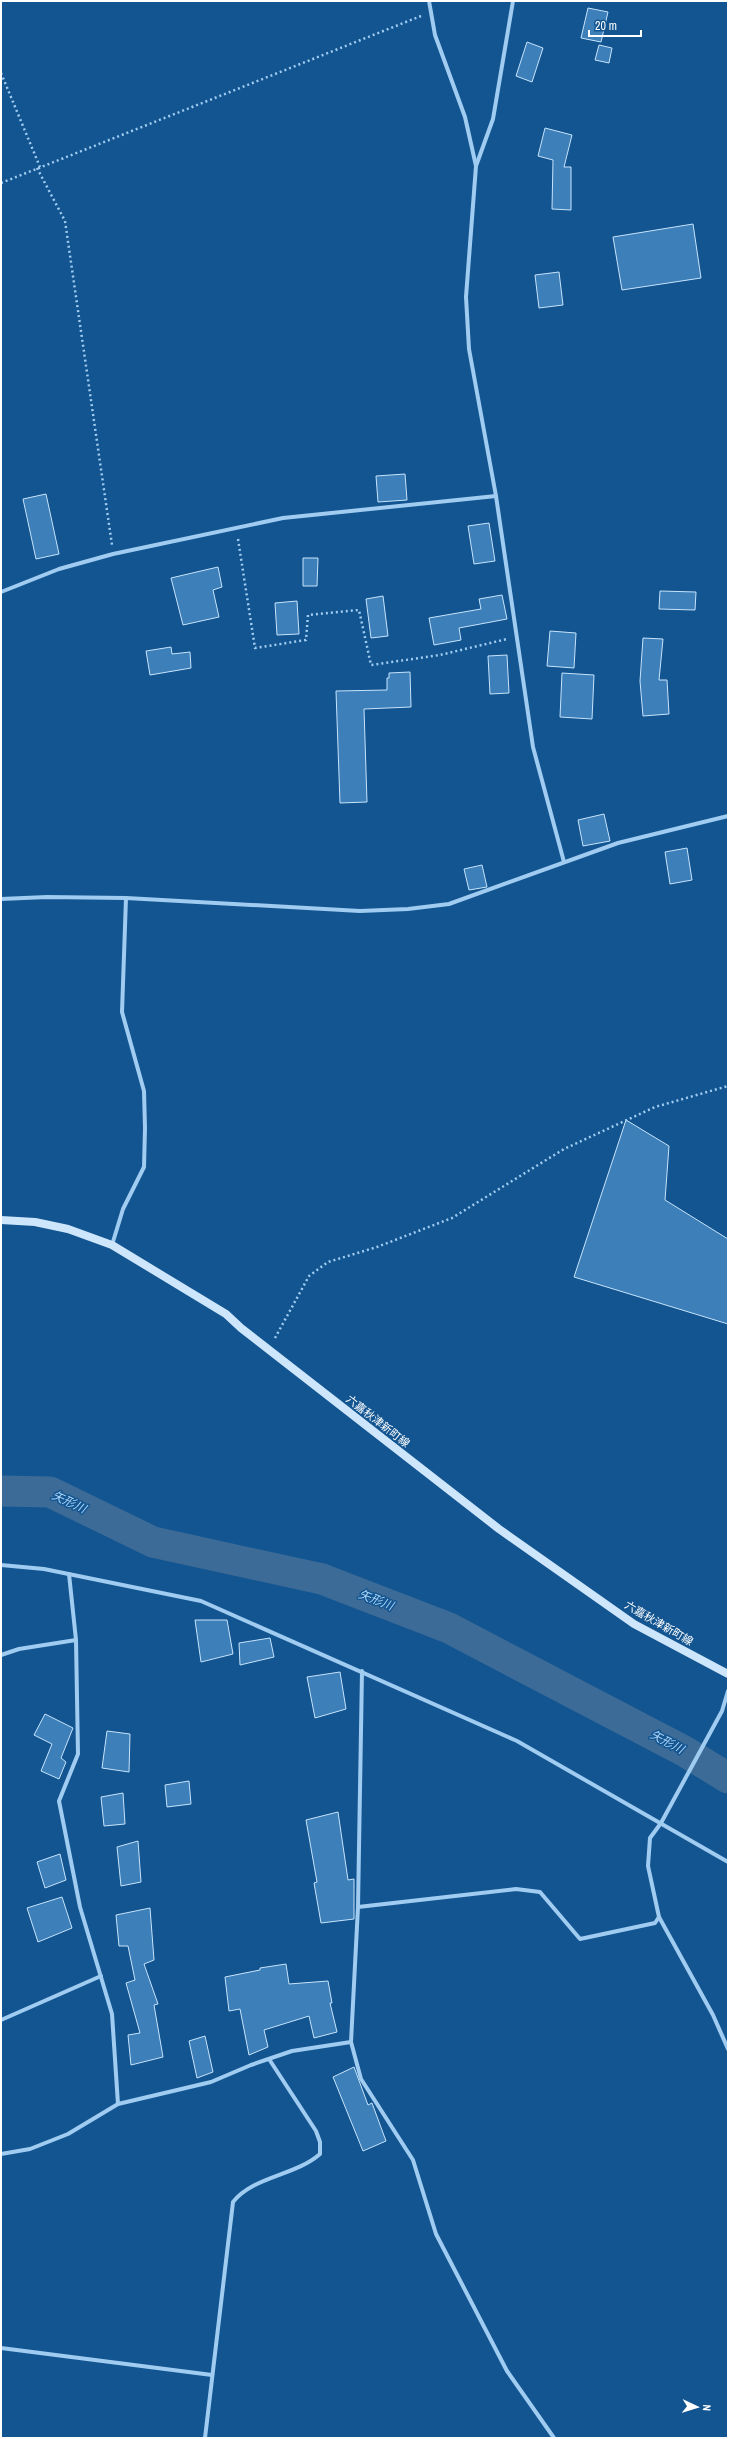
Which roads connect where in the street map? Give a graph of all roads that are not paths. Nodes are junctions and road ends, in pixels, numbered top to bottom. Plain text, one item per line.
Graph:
1 (429, 1) edge
2 (513, 1) edge
3 (476, 166) junction
4 (496, 496) junction
5 (1, 592) edge
6 (728, 816) edge
7 (564, 862) junction
8 (126, 898) junction
9 (1, 899) edge
10 (1, 1220) edge
11 (112, 1245) junction
12 (1, 1565) edge
13 (69, 1574) junction
14 (76, 1640) junction
15 (1, 1655) edge
16 (362, 1671) junction
17 (728, 1674) edge
18 (728, 1691) edge
19 (661, 1823) junction
20 (728, 1862) edge
21 (358, 1907) junction
22 (659, 1917) junction
23 (100, 1976) junction
24 (1, 2020) edge
25 (351, 2042) junction
26 (728, 2049) edge
27 (269, 2059) junction
28 (118, 2104) junction
29 (1, 2154) edge
30 (1, 2348) edge
31 (212, 2376) junction
32 (205, 2438) edge
33 (554, 2438) edge

1 - 3 street
2 - 3 street
3 - 4 street
4 - 5 street
4 - 7 street
6 - 7 street
7 - 8 street
8 - 9 street
8 - 11 street
10 - 11 main road, 六嘉秋津新町線
11 - 17 main road, 六嘉秋津新町線
12 - 13 street
13 - 14 street
13 - 16 street
14 - 15 street
14 - 23 street
16 - 19 street
16 - 21 street
18 - 19 street
19 - 20 street
19 - 22 street
21 - 22 street
21 - 25 street
22 - 26 street
23 - 24 street
23 - 28 street
25 - 27 street
25 - 33 street
27 - 28 street
27 - 31 street
28 - 29 street
30 - 31 street
31 - 32 street

